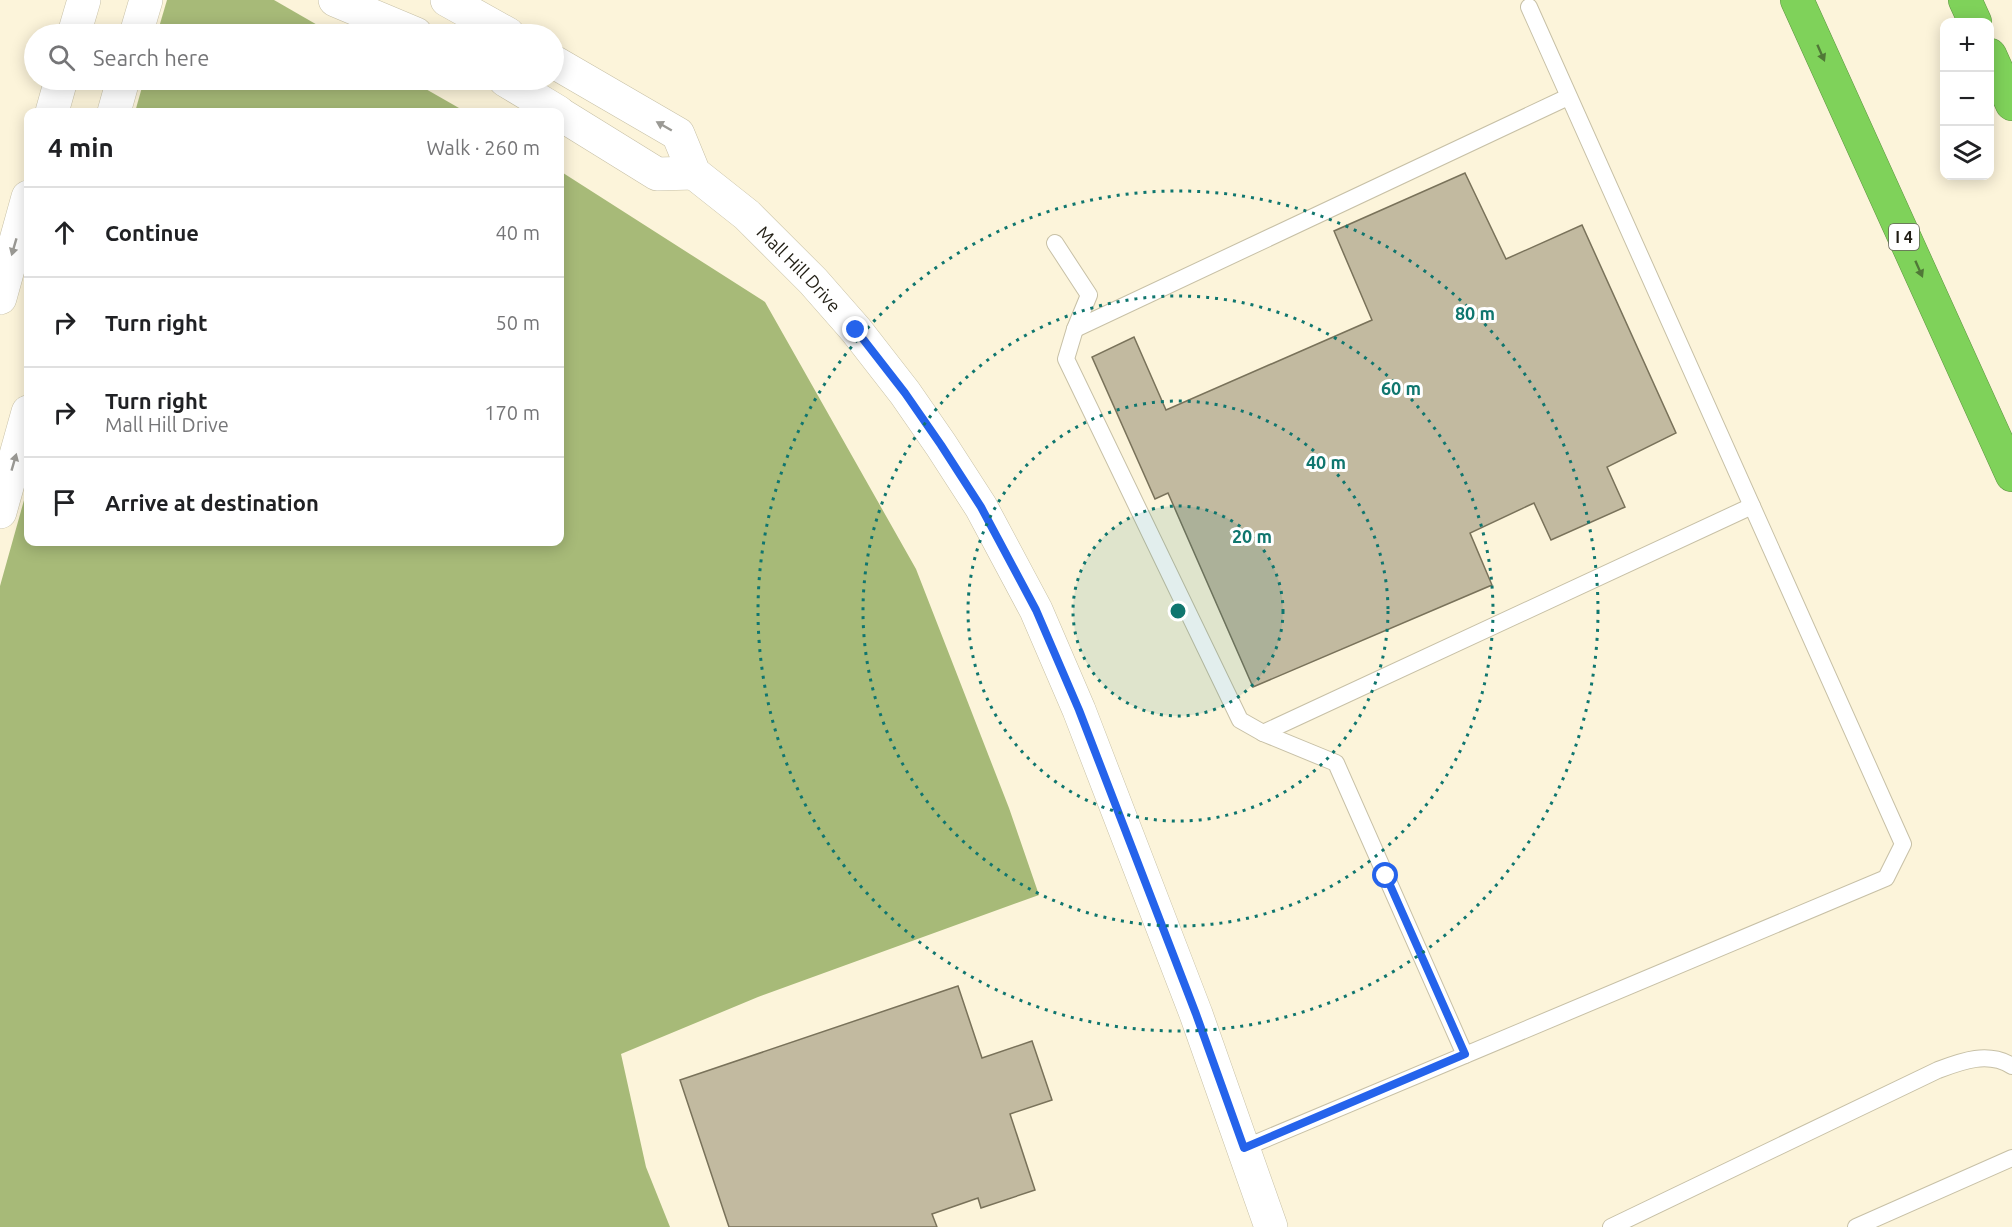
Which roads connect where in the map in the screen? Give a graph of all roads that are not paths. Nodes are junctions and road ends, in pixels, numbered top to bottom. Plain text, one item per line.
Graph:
1 (84, 0) edge
2 (146, 0) edge
3 (335, 0) edge
4 (447, 0) edge
5 (1797, 0) edge
6 (1965, 0) edge
7 (1528, 8) dead end
8 (1973, 18) edge
9 (77, 24) edge
10 (139, 24) edge
11 (392, 24) edge
12 (490, 24) edge
13 (1994, 66) edge
14 (564, 69) edge
15 (58, 90) edge
16 (120, 90) edge
17 (521, 90) edge
18 (1568, 97) junction
19 (2012, 104) edge
20 (53, 108) edge
21 (115, 108) edge
22 (551, 108) edge
23 (564, 116) edge
24 (694, 173) junction
25 (24, 211) edge
26 (1054, 243) dead end
27 (0, 298) edge
28 (1075, 329) junction
29 (24, 426) edge
30 (2012, 475) edge
31 (1752, 506) junction
32 (0, 512) edge
33 (1263, 732) junction
34 (1465, 1054) junction
35 (2012, 1066) edge
36 (1244, 1148) junction
37 (2012, 1158) edge
38 (1271, 1227) edge
39 (1611, 1227) edge
40 (1856, 1227) edge

1 - 9 street
2 - 10 street
3 - 11 street
4 - 12 street
5 -> 30 highway, I 4
6 - 8 highway
7 - 18 lane
13 - 19 highway
24 -> 14 street, Mall Hill Drive
15 - 20 street
16 - 21 street
17 - 22 street
18 - 28 lane
18 - 31 lane
23 - 24 street
24 - 36 street, Mall Hill Drive
25 -> 27 street
26 - 28 lane
28 - 33 lane
32 -> 29 street
31 - 33 lane
31 - 34 lane
33 - 34 lane
34 - 36 lane
35 - 39 lane
36 - 38 street, Mall Hill Drive
37 - 40 lane

